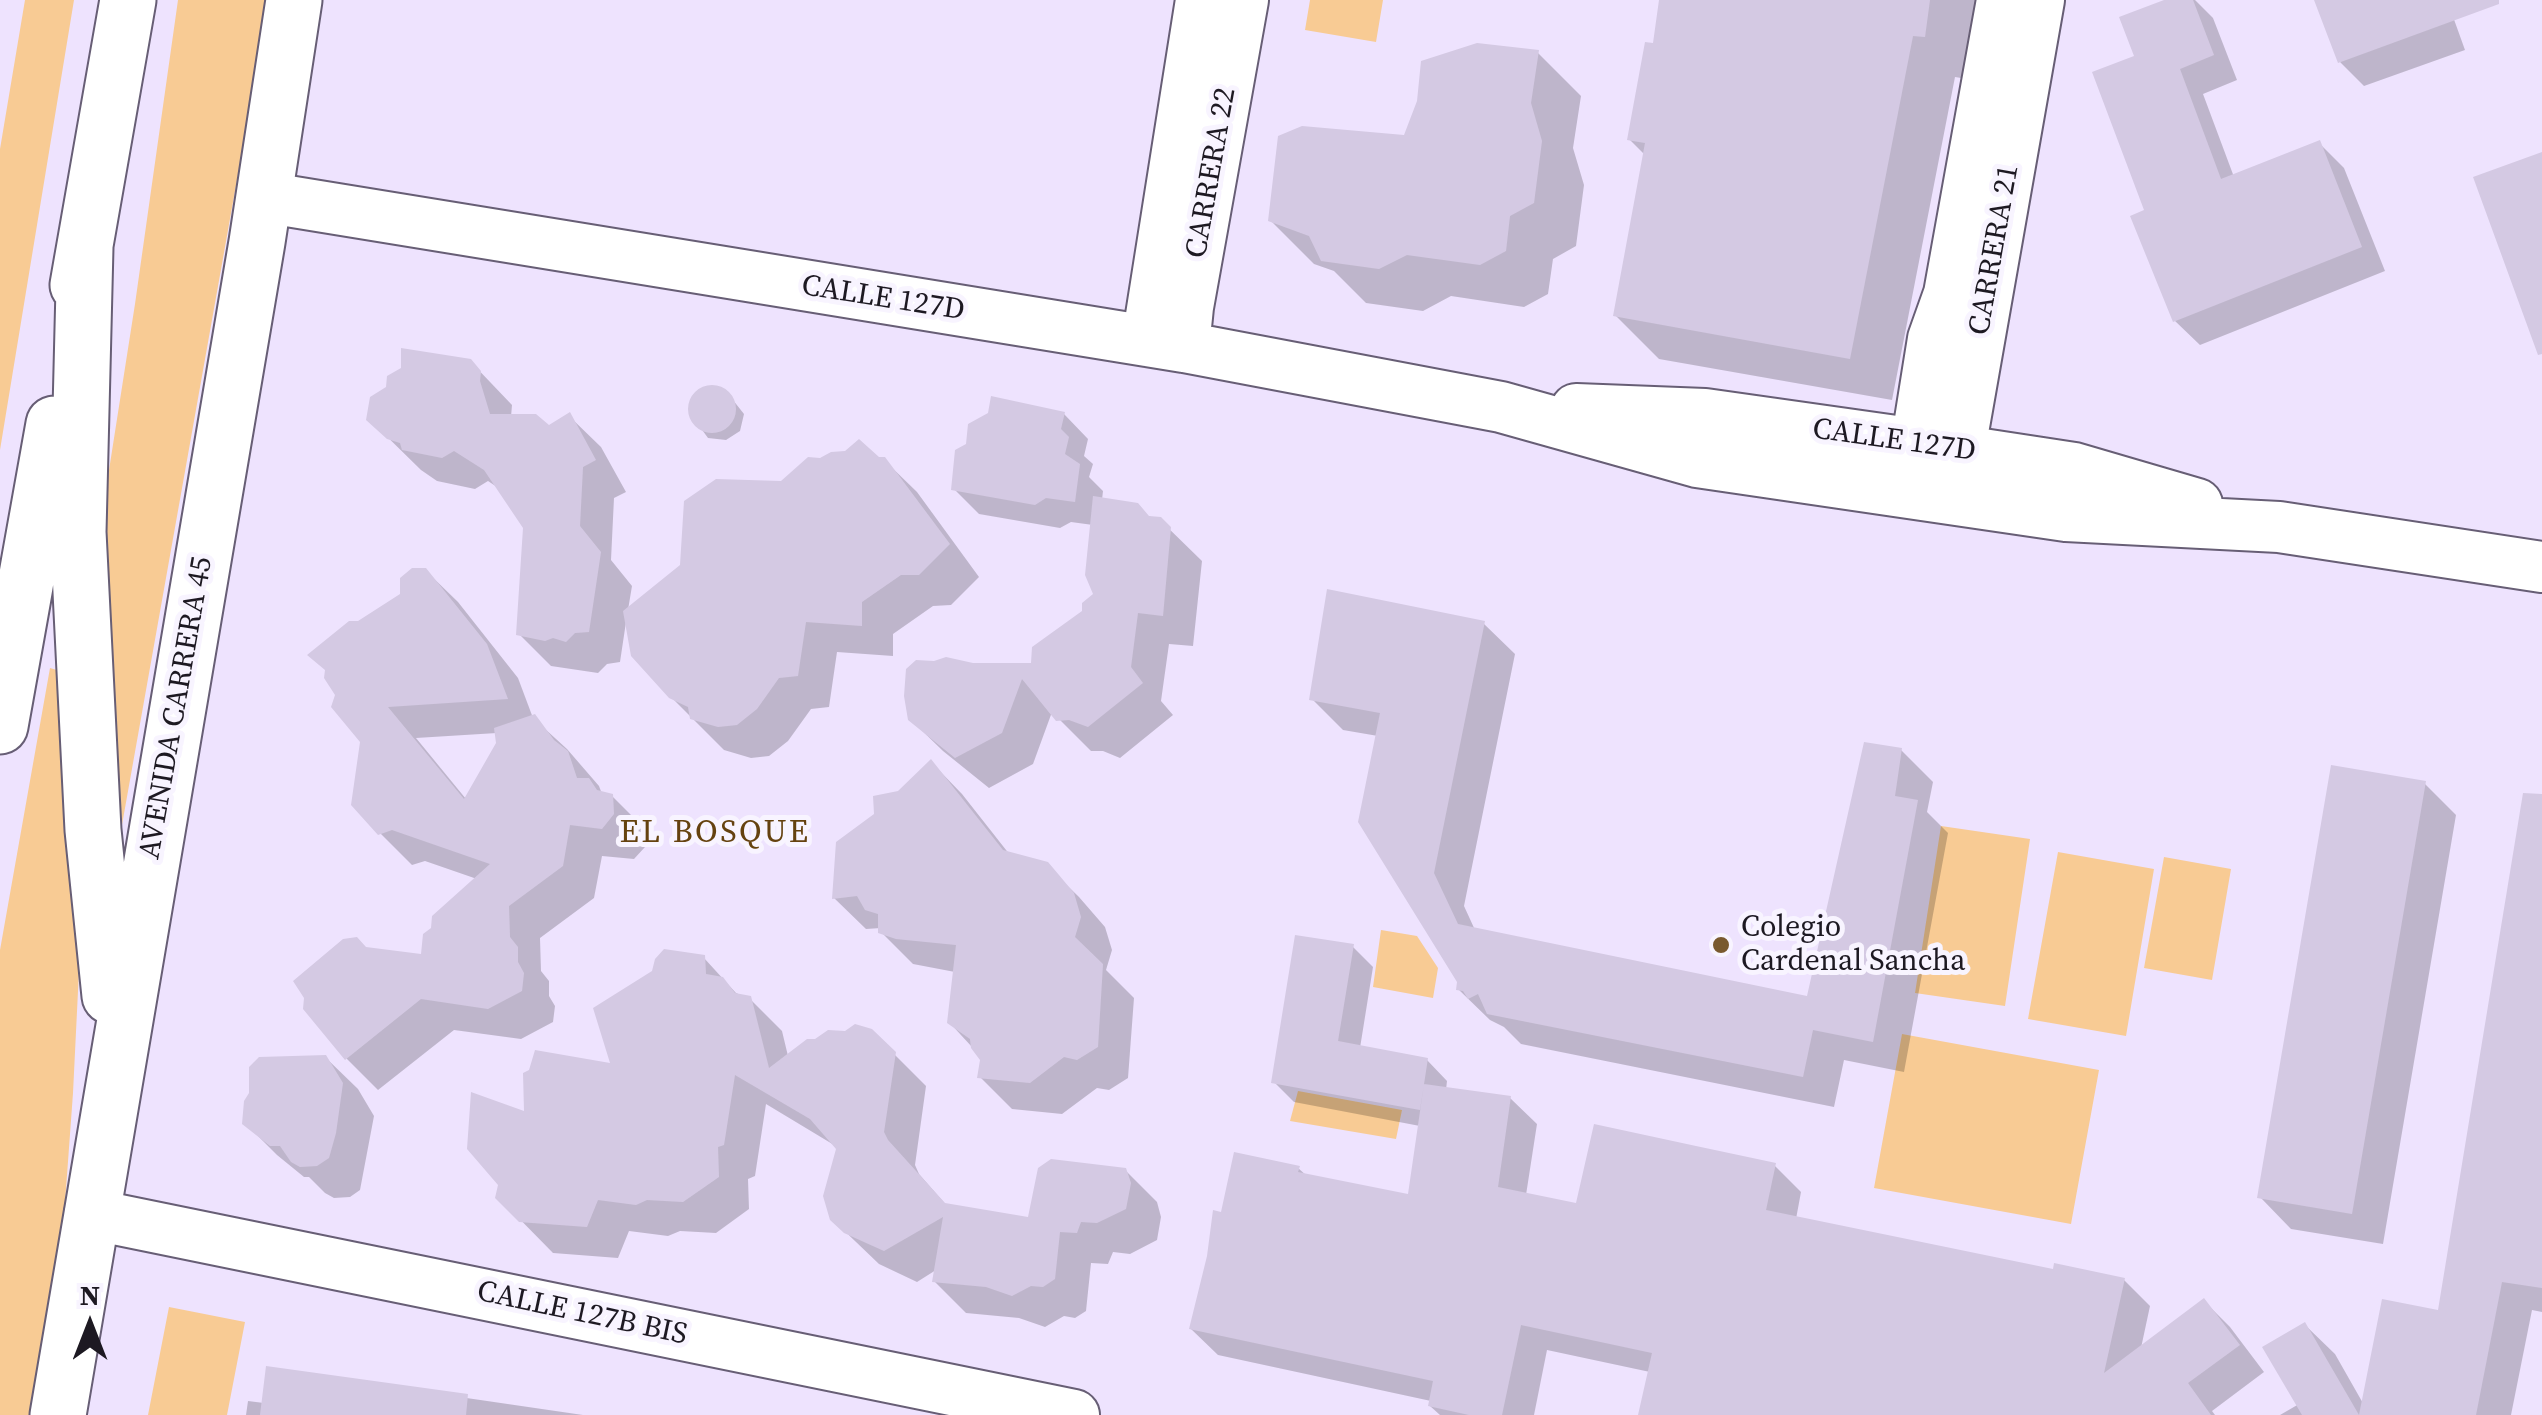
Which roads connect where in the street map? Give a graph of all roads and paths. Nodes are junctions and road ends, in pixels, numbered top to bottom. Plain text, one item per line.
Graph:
1 (128, 0) edge
2 (294, 0) edge
3 (1201, 0) edge
4 (1243, 0) edge
5 (2002, 0) edge
6 (2039, 0) edge
7 (263, 197) junction
8 (85, 247) junction
9 (1166, 344) junction
10 (1501, 407) junction
11 (1938, 447) junction
12 (1930, 496) junction
13 (2278, 527) junction
14 (2542, 567) edge
15 (0, 726) edge
16 (117, 1063) junction
17 (90, 1214) junction
18 (58, 1415) edge
19 (1074, 1415) edge

1 - 8 highway
2 - 7 highway, AVENIDA CARRERA 45
3 - 9 street, CARRERA 22
4 - 9 street, CARRERA 22
5 - 11 street, CARRERA 21
6 - 11 street, CARRERA 21
7 - 9 street, CALLE 127D
7 - 16 highway, AVENIDA CARRERA 45
8 - 15 highway
8 - 16 highway
9 - 10 street, CALLE 127D
10 - 11 street, CALLE 127D
10 - 12 street, CALLE 127D
11 - 12 street, CARRERA 21
11 - 13 street, CALLE 127D
12 - 13 street, CALLE 127D
13 - 14 street, CALLE 127D
16 - 17 highway, AVENIDA CARRERA 45
17 - 18 highway, AVENIDA CARRERA 45
17 - 19 street, CALLE 127B BIS

